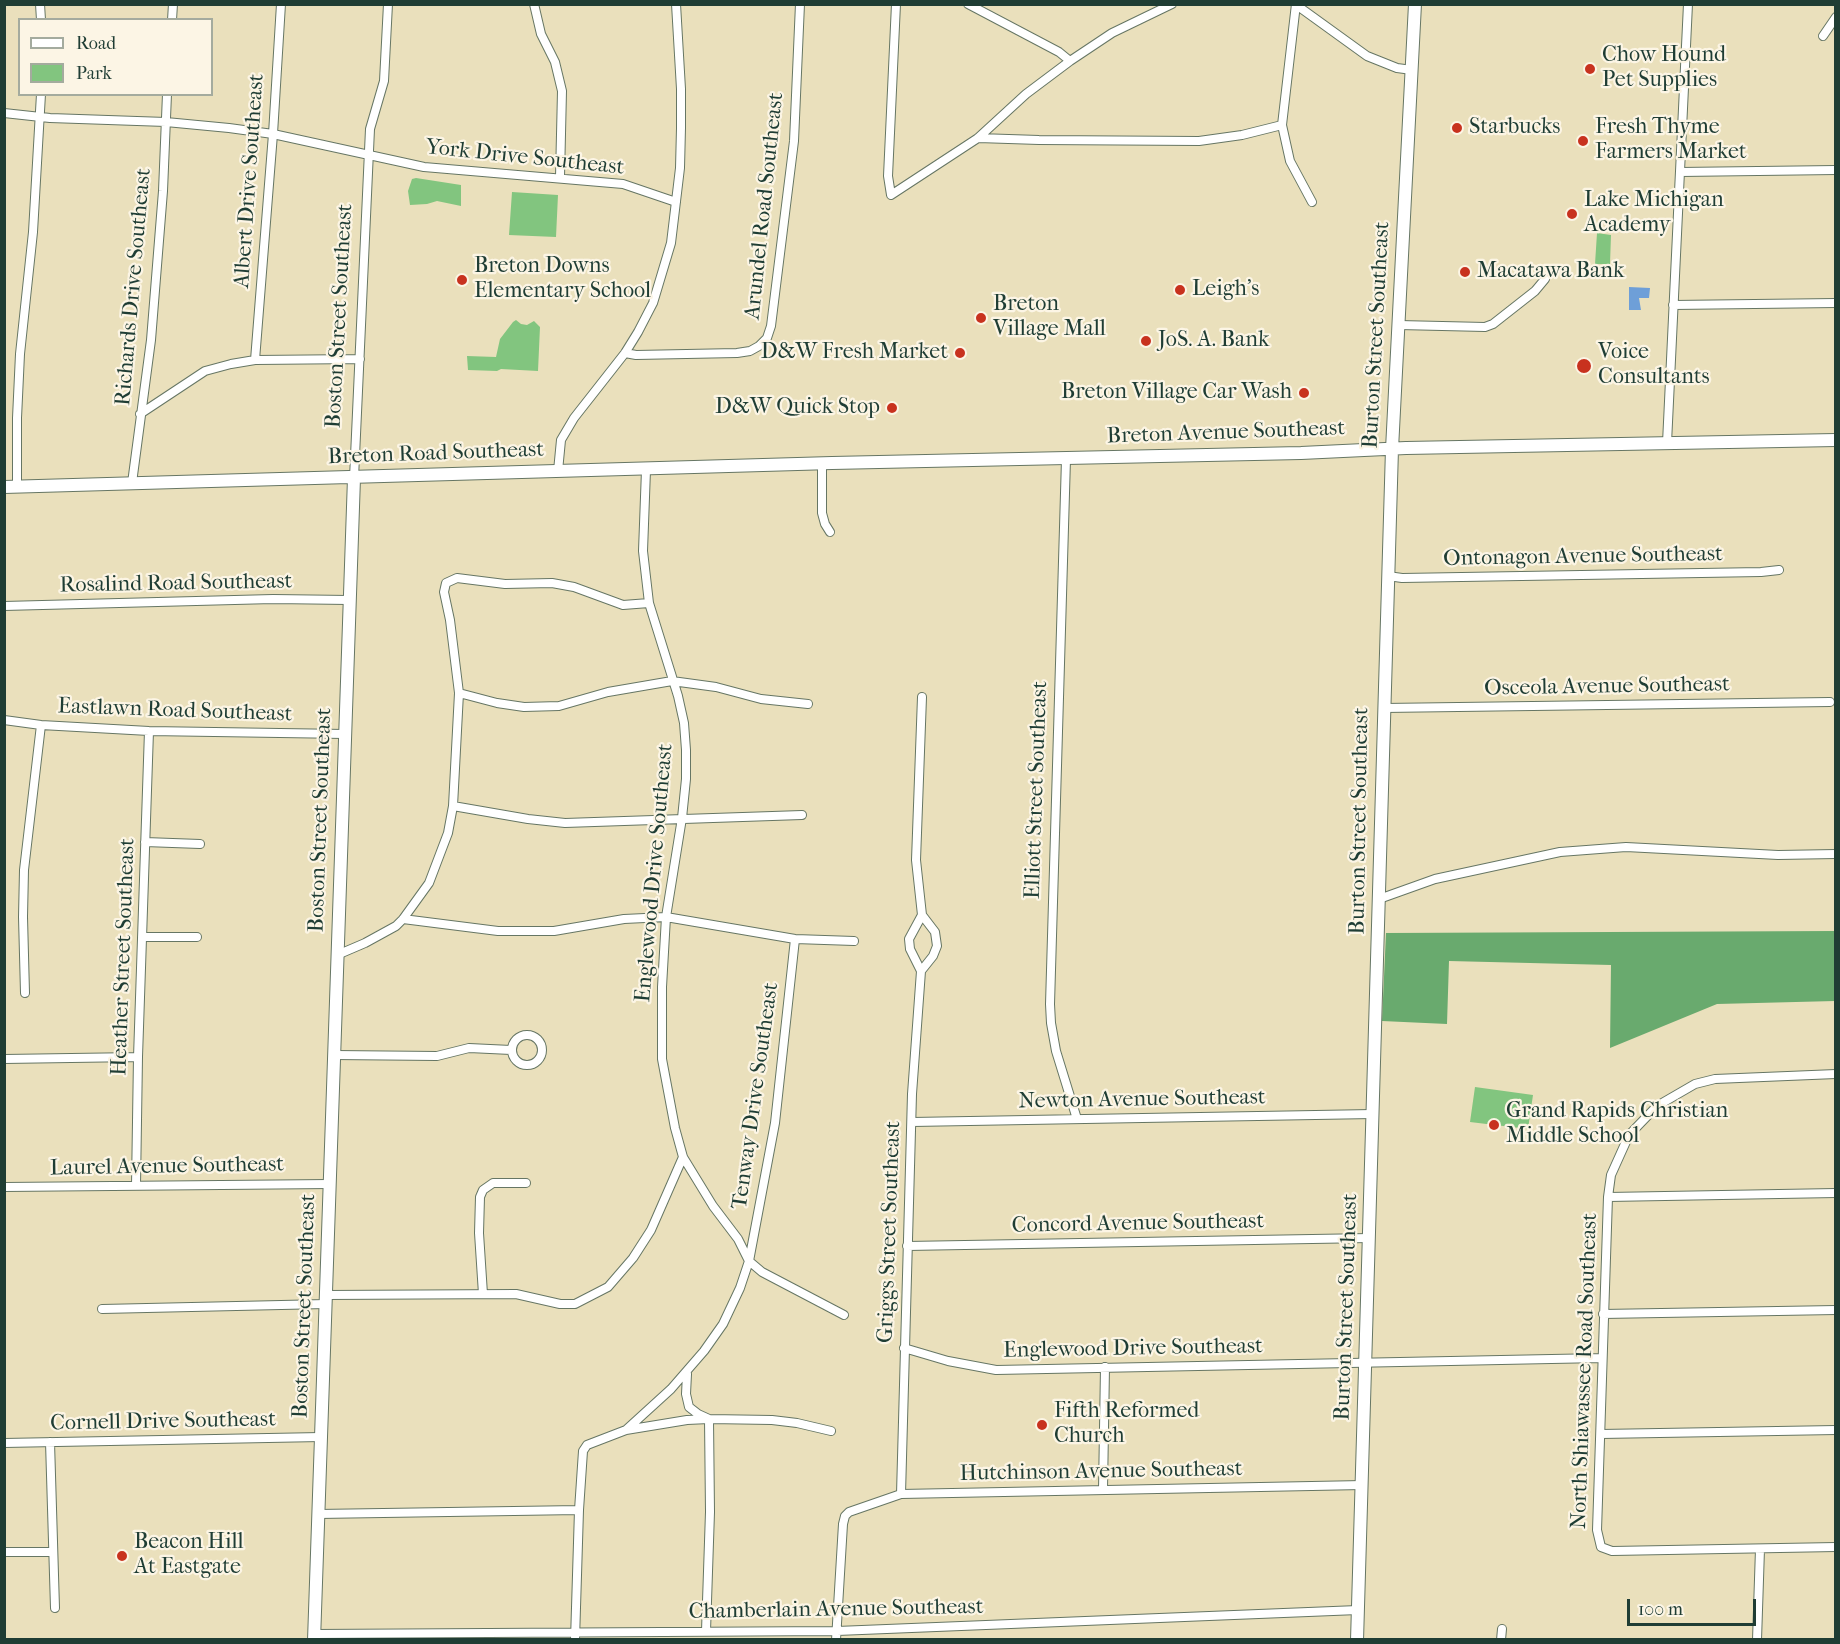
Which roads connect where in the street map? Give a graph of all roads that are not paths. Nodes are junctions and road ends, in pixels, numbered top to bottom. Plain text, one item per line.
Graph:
1 (281, 4) edge
2 (388, 4) edge
3 (534, 4) edge
4 (675, 4) edge
5 (800, 4) edge
6 (896, 4) edge
7 (968, 4) edge
8 (1172, 4) edge
9 (1415, 4) edge
10 (1688, 4) edge
11 (1296, 5) edge
12 (1836, 17) edge
13 (1822, 36) dead end
14 (1070, 61) junction
15 (1412, 70) junction
16 (41, 96) edge
17 (168, 96) edge
18 (4, 113) edge
19 (40, 117) junction
20 (166, 122) junction
21 (1282, 125) junction
22 (273, 134) junction
23 (978, 138) junction
24 (369, 155) junction
25 (1836, 170) edge
26 (1680, 172) junction
27 (560, 177) junction
28 (676, 202) junction
29 (1312, 202) dead end
30 (1545, 279) dead end
31 (1836, 303) edge
32 (1673, 306) junction
33 (1399, 325) junction
34 (625, 353) junction
35 (360, 359) junction
36 (255, 360) junction
37 (140, 414) junction
38 (1836, 441) edge
39 (1667, 443) junction
40 (1392, 449) junction
41 (1066, 459) junction
42 (869, 463) joint
43 (822, 464) junction
44 (646, 470) junction
45 (558, 471) junction
46 (354, 478) junction
47 (132, 483) junction
48 (11, 487) edge
49 (830, 532) dead end
50 (1779, 570) dead end
51 (1388, 576) junction
52 (349, 600) junction
53 (649, 603) junction
54 (4, 606) edge
55 (672, 681) junction
56 (459, 693) junction
57 (921, 697) dead end
58 (1830, 702) dead end
59 (808, 704) dead end
60 (1384, 708) junction
61 (4, 720) edge
62 (41, 725) junction
63 (149, 731) junction
64 (345, 734) junction
65 (453, 806) junction
66 (802, 815) dead end
67 (682, 818) junction
68 (145, 842) junction
69 (200, 844) dead end
70 (1836, 854) edge
71 (1378, 899) junction
72 (922, 915) junction
73 (666, 917) junction
74 (404, 919) junction
75 (142, 937) junction
76 (197, 937) dead end
77 (795, 939) junction
78 (854, 941) dead end
79 (338, 955) junction
80 (921, 971) junction
81 (25, 993) dead end
82 (511, 1050) dead end
83 (334, 1055) junction
84 (138, 1057) junction
85 (4, 1059) edge
86 (1836, 1074) edge
87 (1373, 1114) junction
88 (1077, 1119) junction
89 (912, 1122) junction
90 (683, 1157) junction
91 (526, 1183) dead end
92 (330, 1184) junction
93 (136, 1185) junction
94 (4, 1187) edge
95 (1836, 1193) edge
96 (1608, 1197) junction
97 (1370, 1238) junction
98 (907, 1246) junction
99 (749, 1261) junction
100 (483, 1294) junction
101 (326, 1300) junction
102 (102, 1309) dead end
103 (1836, 1310) edge
104 (1603, 1314) junction
105 (844, 1315) dead end
106 (904, 1348) junction
107 (1602, 1358) junction
108 (1366, 1362) junction
109 (1105, 1367) junction
110 (687, 1374) junction
111 (709, 1419) junction
112 (626, 1430) junction
113 (1836, 1430) edge
114 (831, 1431) dead end
115 (1601, 1434) junction
116 (321, 1437) junction
117 (50, 1442) junction
118 (4, 1443) edge
119 (1363, 1485) junction
120 (1103, 1490) junction
121 (901, 1494) junction
122 (579, 1510) junction
123 (318, 1514) junction
124 (1836, 1547) edge
125 (1760, 1549) junction
126 (4, 1552) edge
127 (53, 1552) junction
128 (56, 1608) dead end
129 (1358, 1610) junction
130 (1502, 1629) dead end
131 (706, 1631) junction
132 (836, 1635) edge
133 (314, 1636) edge
134 (575, 1636) edge
135 (1357, 1640) edge
136 (1501, 1640) edge
137 (1757, 1640) edge

1 - 22 street, Albert Drive Southeast
2 - 24 street, Boston Street Southeast
3 - 27 street
4 - 28 street
5 - 34 street, Arundel Road Southeast
6 - 23 street
7 - 14 street
8 - 14 street
9 - 15 main road, Burton Street Southeast
10 - 26 street
11 - 15 street
11 - 21 street
12 - 13 street
14 - 23 street
15 - 33 main road, Burton Street Southeast
16 - 19 street
17 - 20 street, Richards Drive Southeast
18 - 19 street, York Drive Southeast
19 - 20 street, York Drive Southeast
19 - 48 street
20 - 22 street, York Drive Southeast
20 - 37 street, Richards Drive Southeast
21 - 23 street
21 - 29 street
22 - 24 street, York Drive Southeast
22 - 36 street, Albert Drive Southeast
24 - 27 street, York Drive Southeast
24 - 35 street, Boston Street Southeast
25 - 26 street
26 - 32 street
27 - 28 street, York Drive Southeast
28 - 34 street
30 - 33 street
31 - 32 street
32 - 39 street
33 - 40 main road, Burton Street Southeast
34 - 45 street
35 - 36 street
35 - 46 street, Boston Street Southeast
36 - 37 street
37 - 47 street, Richards Drive Southeast
38 - 39 main road, Breton Avenue Southeast
39 - 40 main road, Breton Avenue Southeast
40 - 41 main road, Breton Avenue Southeast
40 - 51 main road, Burton Street Southeast
41 - 42 main road, Breton Avenue Southeast
41 - 88 street, Elliott Street Southeast
42 - 43 main road, Breton Road Southeast
43 - 44 main road, Breton Road Southeast
43 - 49 street
44 - 45 main road, Breton Road Southeast
44 - 53 street, Englewood Drive Southeast
45 - 46 main road, Breton Road Southeast
46 - 47 main road, Breton Road Southeast
46 - 52 main road, Boston Street Southeast
47 - 48 main road, Breton Road Southeast
50 - 51 street, Ontonagon Avenue Southeast
51 - 60 main road, Burton Street Southeast
52 - 54 street, Rosalind Road Southeast
52 - 64 main road, Boston Street Southeast
53 - 55 street, Englewood Drive Southeast
53 - 56 street
55 - 56 street
55 - 59 street
55 - 67 street, Englewood Drive Southeast
56 - 65 street
57 - 72 street, Griggs Street Southeast
58 - 60 street, Osceola Avenue Southeast
60 - 71 main road, Burton Street Southeast
61 - 62 street, Eastlawn Road Southeast
62 - 63 street, Eastlawn Road Southeast
62 - 81 street
63 - 64 street, Eastlawn Road Southeast
63 - 68 street, Heather Street Southeast
64 - 79 main road, Boston Street Southeast
65 - 67 street
65 - 74 street
66 - 67 street
67 - 73 street, Englewood Drive Southeast
68 - 69 street
68 - 75 street, Heather Street Southeast
70 - 71 street
71 - 87 main road, Burton Street Southeast
72 - 80 street, Griggs Street Southeast
72 - 80 street, Griggs Street Southeast
73 - 74 street
73 - 77 street
73 - 90 street, Englewood Drive Southeast
74 - 79 street
75 - 76 street
75 - 84 street, Heather Street Southeast
77 - 78 street
77 - 99 street, Tenway Drive Southeast
79 - 83 main road, Boston Street Southeast
80 - 89 street, Griggs Street Southeast
82 - 83 street
83 - 92 main road, Boston Street Southeast
84 - 85 street
84 - 93 street, Heather Street Southeast
86 - 96 street, North Shiawassee Road Southeast
87 - 88 street, Newton Avenue Southeast
87 - 97 main road, Burton Street Southeast
88 - 89 street, Newton Avenue Southeast
89 - 98 street, Griggs Street Southeast
90 - 99 street, Englewood Drive Southeast
90 - 100 street
91 - 100 street
92 - 93 street, Laurel Avenue Southeast
92 - 101 main road, Boston Street Southeast
93 - 94 street, Laurel Avenue Southeast
95 - 96 street
96 - 104 street, North Shiawassee Road Southeast
97 - 98 street, Concord Avenue Southeast
97 - 108 main road, Burton Street Southeast
98 - 106 street, Griggs Street Southeast
99 - 105 street, Englewood Drive Southeast
99 - 110 street, Tenway Drive Southeast
100 - 101 street
101 - 102 street
101 - 116 main road, Boston Street Southeast
103 - 104 street
104 - 107 street, North Shiawassee Road Southeast
106 - 109 street, Englewood Drive Southeast
106 - 121 street, Griggs Street Southeast
107 - 108 street, Englewood Drive Southeast
107 - 115 street, North Shiawassee Road Southeast
108 - 109 street, Englewood Drive Southeast
108 - 119 main road, Burton Street Southeast
109 - 120 street
110 - 111 street
110 - 112 street, Tenway Drive Southeast
111 - 112 street
111 - 114 street
111 - 131 street
112 - 122 street
113 - 115 street
115 - 125 street, North Shiawassee Road Southeast
116 - 117 street, Cornell Drive Southeast
116 - 123 main road, Boston Street Southeast
117 - 118 street, Cornell Drive Southeast
117 - 127 street
119 - 120 street, Hutchinson Avenue Southeast
119 - 129 main road, Burton Street Southeast
120 - 121 street, Hutchinson Avenue Southeast
121 - 132 street, Hutchinson Avenue Southeast
122 - 123 street
122 - 134 street
123 - 133 main road, Boston Street Southeast
124 - 125 street
125 - 137 street
126 - 127 street
127 - 128 street
129 - 132 street, Chamberlain Avenue Southeast
129 - 135 main road, Burton Street Southeast
130 - 136 street
131 - 132 street, Chamberlain Avenue Southeast
131 - 134 street, Chamberlain Avenue Southeast
133 - 134 street, Chamberlain Avenue Southeast

